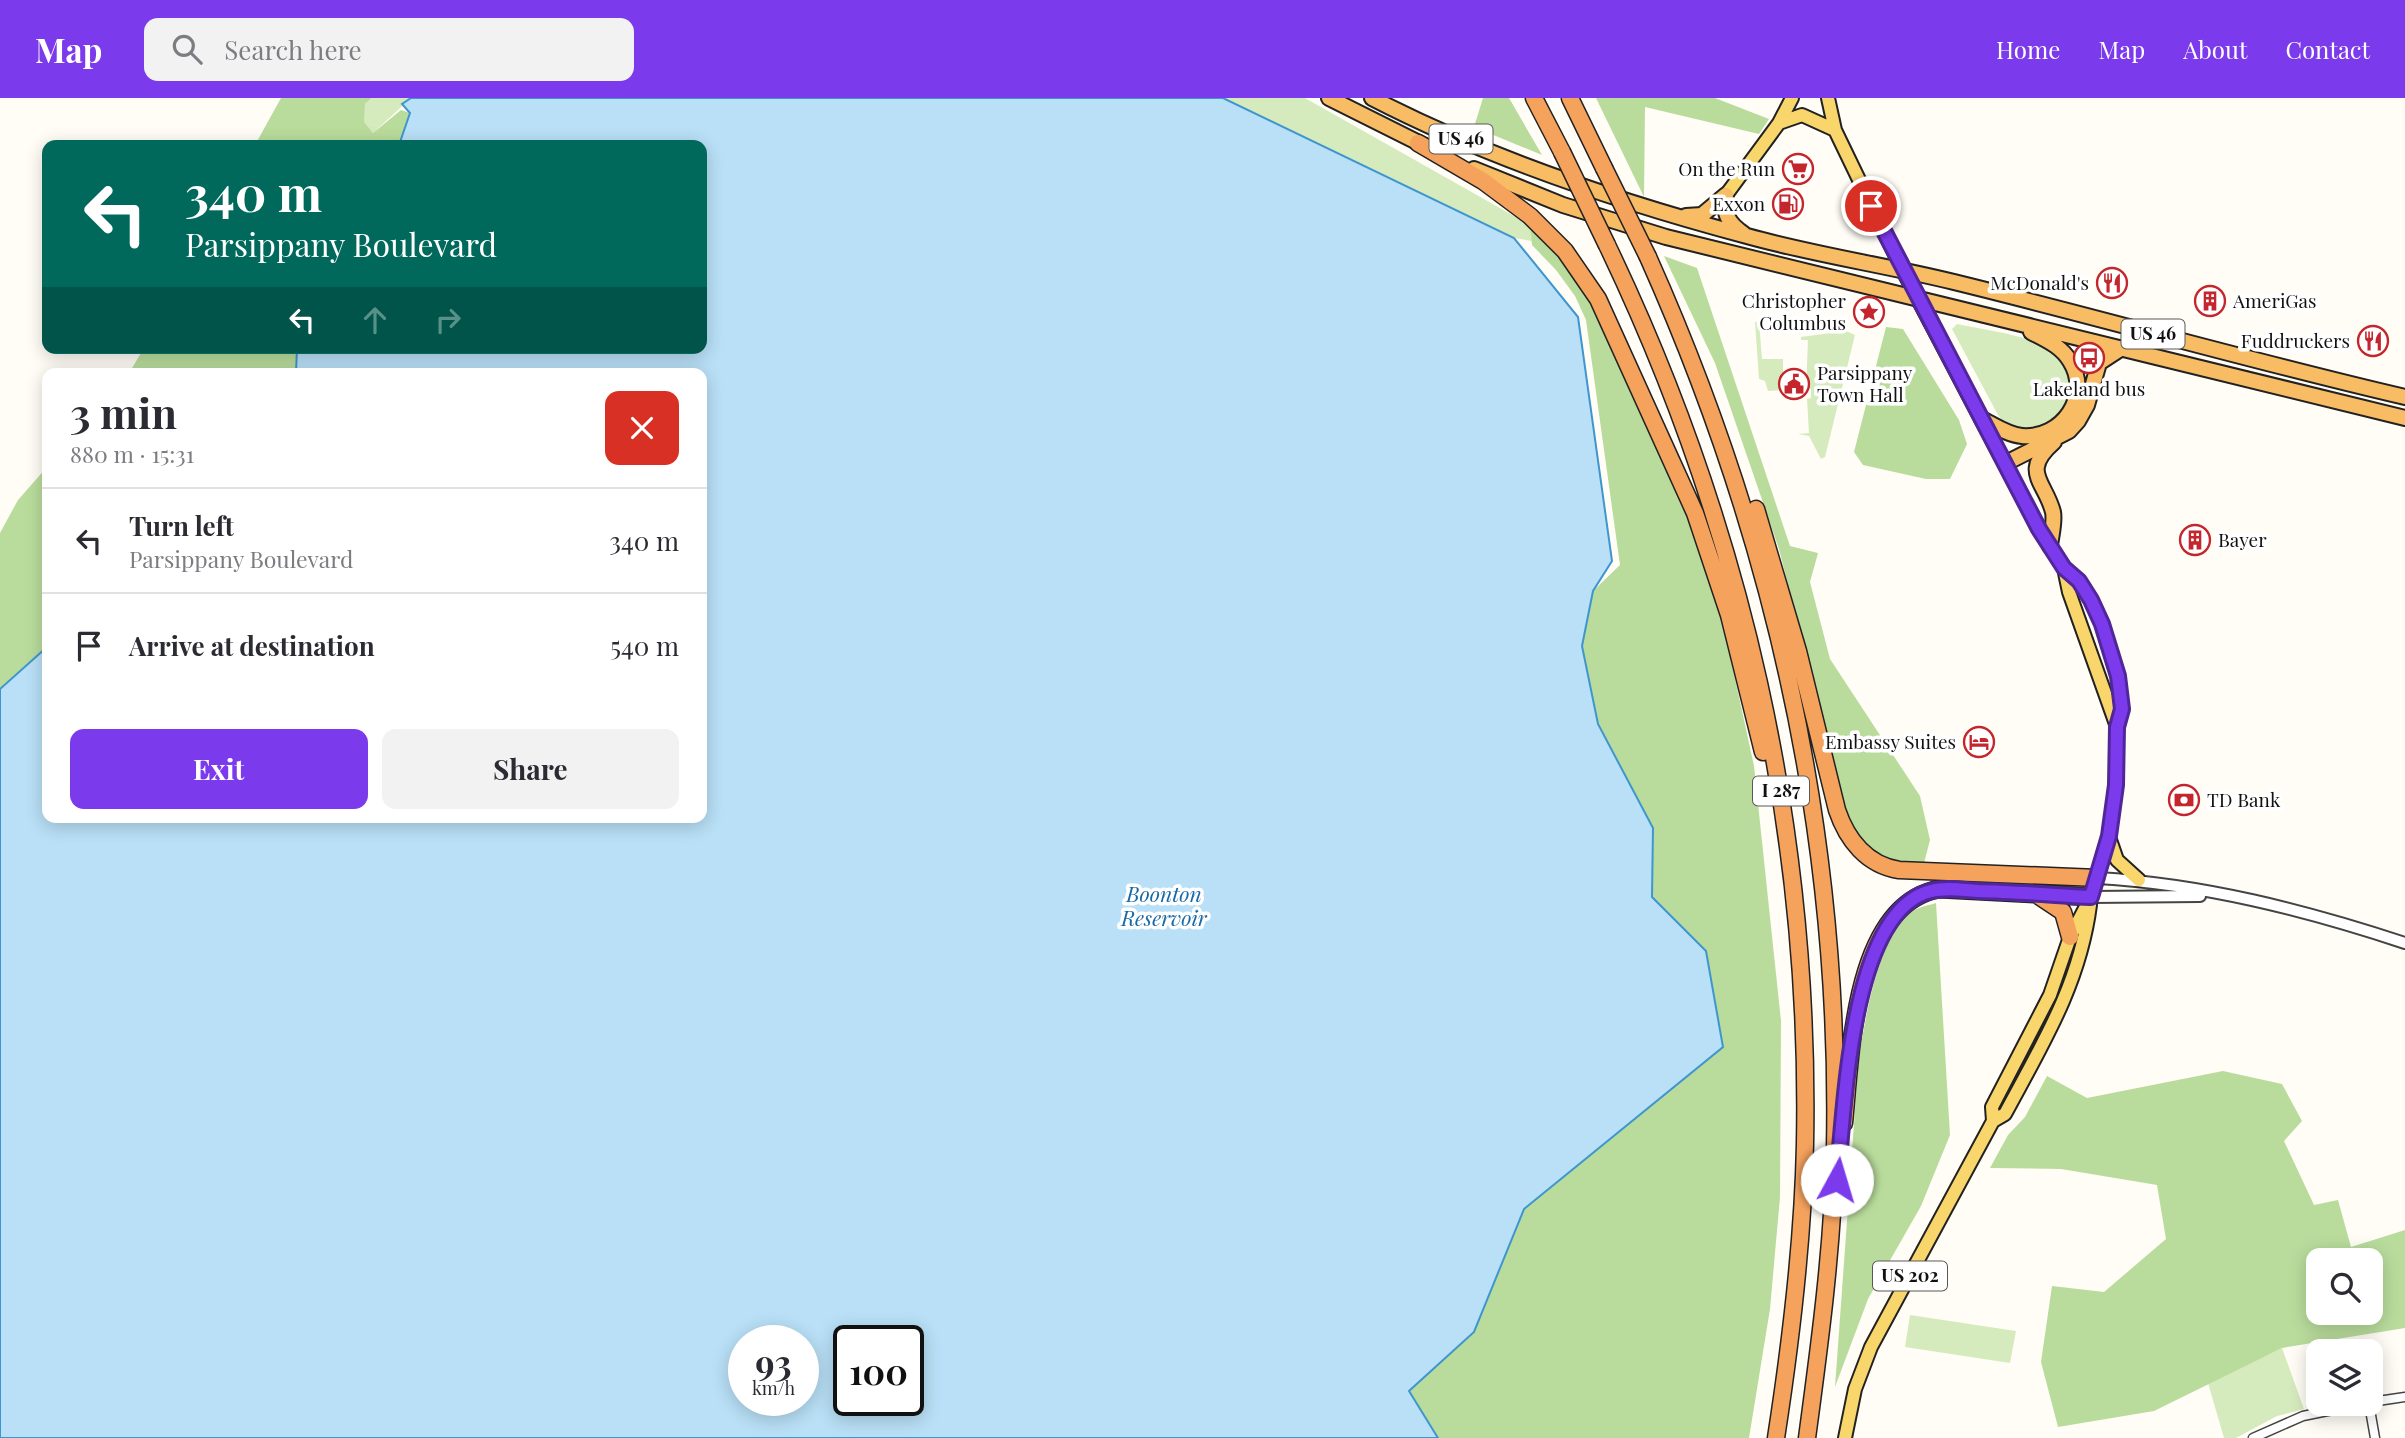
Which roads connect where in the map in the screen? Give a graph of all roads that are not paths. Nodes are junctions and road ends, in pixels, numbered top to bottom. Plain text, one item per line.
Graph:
1 (1329, 98) edge
2 (1372, 98) edge
3 (1534, 98) edge
4 (1570, 98) edge
5 (1792, 98) edge
6 (1828, 98) edge
7 (1779, 123) junction
8 (1835, 130) junction
9 (1418, 143) junction
10 (1726, 195) junction
11 (1676, 216) junction
12 (1750, 237) junction
13 (1648, 257) junction
14 (1902, 269) junction
15 (1918, 300) junction
16 (2001, 320) junction
17 (2122, 348) junction
18 (2405, 397) edge
19 (2405, 418) edge
20 (1982, 419) junction
21 (2066, 432) junction
22 (2006, 463) junction
23 (2050, 546) junction
24 (2064, 568) junction
25 (2117, 727) junction
26 (2109, 836) junction
27 (2098, 878) junction
28 (2139, 880) junction
29 (2034, 894) junction
30 (2220, 895) junction
31 (2091, 897) junction
32 (2070, 937) junction
33 (2405, 943) edge
34 (1802, 976) junction
35 (1993, 1121) junction
36 (1831, 1233) junction
37 (2405, 1397) edge
38 (2383, 1401) edge
39 (2306, 1415) edge
40 (2372, 1416) edge
41 (1776, 1438) edge
42 (1807, 1438) edge
43 (1846, 1438) edge
44 (2253, 1438) edge
45 (2375, 1438) edge

1 - 9 highway, US 46
2 - 11 highway, US 46
3 - 34 highway, I 287, bridge
4 - 13 highway, I 287, bridge
5 - 7 main road
6 - 8 main road, US 202
7 - 8 main road
7 - 10 main road
8 - 14 main road, US 202
9 - 15 highway, US 46
9 - 34 highway
10 - 11 highway
10 - 12 highway
11 - 12 highway, US 46
12 - 14 highway, US 46
13 - 27 highway
13 - 36 highway, I 287
14 - 15 main road, US 202
14 - 18 highway, US 46
15 - 16 highway, US 46
15 - 20 main road, US 202
16 - 17 highway, US 46
16 - 20 highway
17 - 19 highway, US 46
17 - 21 highway
20 - 22 main road, US 202
21 - 22 highway
21 - 23 highway
22 - 23 main road, US 202
23 - 24 main road, US 202
24 - 25 main road, US 202
24 - 25 main road, US 202
25 - 26 main road, US 202
26 - 27 main road, US 202
26 - 28 main road
27 - 28 street
27 - 31 main road, US 202
28 - 30 street
29 - 31 highway
29 - 32 highway
29 - 36 highway
30 - 31 street
30 - 33 street
31 - 32 main road, US 202
31 - 35 main road, US 202
32 - 35 main road, US 202
34 - 41 highway, I 287
35 - 43 main road, US 202
36 - 42 highway, I 287
37 - 38 street
39 - 44 street
40 - 45 street

